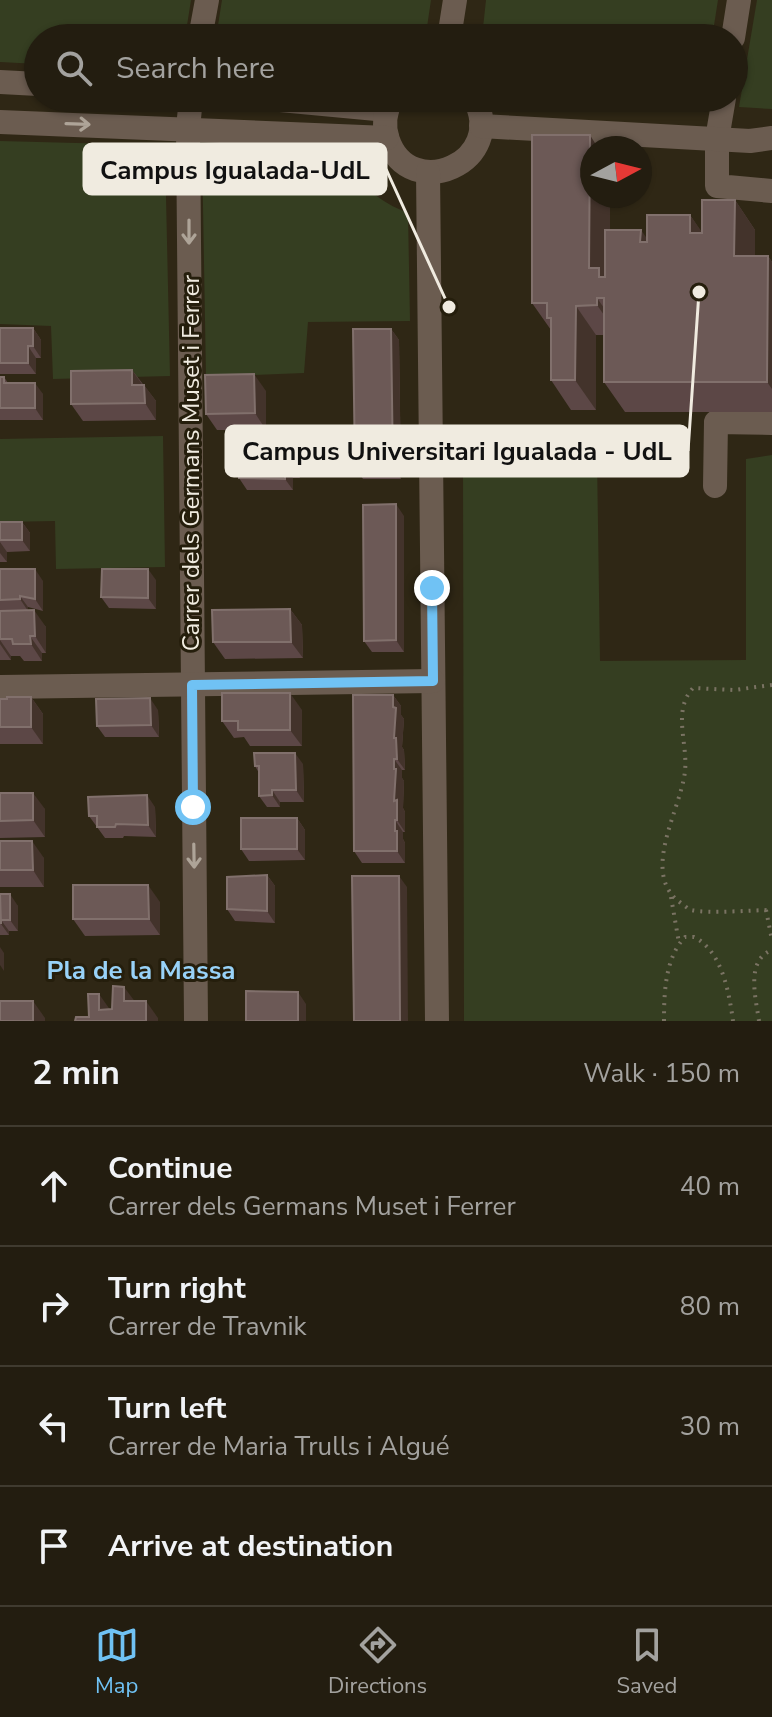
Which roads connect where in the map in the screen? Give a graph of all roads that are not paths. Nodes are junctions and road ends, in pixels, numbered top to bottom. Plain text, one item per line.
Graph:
1 (207, 0) edge
2 (455, 0) edge
3 (739, 0) edge
4 (203, 24) edge
5 (451, 24) edge
6 (735, 24) edge
7 (0, 82) edge
8 (24, 83) edge
9 (190, 112) edge
10 (389, 112) edge
11 (479, 112) edge
12 (722, 112) edge
13 (0, 122) edge
14 (481, 126) junction
15 (188, 128) junction
16 (387, 138) junction
17 (772, 138) edge
18 (717, 139) junction
19 (428, 172) junction
20 (772, 191) edge
21 (772, 423) edge
22 (715, 486) dead end
23 (433, 681) junction
24 (192, 685) junction
25 (0, 687) edge
26 (196, 1021) edge
27 (437, 1021) edge

1 - 4 street
2 - 5 street
3 - 6 street
7 - 8 street
9 - 15 street, Carrer dels Germans Muset i Ferrer
10 - 16 street
11 - 14 street
12 - 18 street
13 -> 15 street
14 - 18 street
14 - 19 street
15 - 16 street
15 -> 24 street, Carrer dels Germans Muset i Ferrer
16 - 19 street
17 - 18 street
18 - 20 street
19 - 23 street
21 - 22 street
23 - 24 street
23 - 27 street
24 - 25 street
24 -> 26 street, Carrer dels Germans Muset i Ferrer

